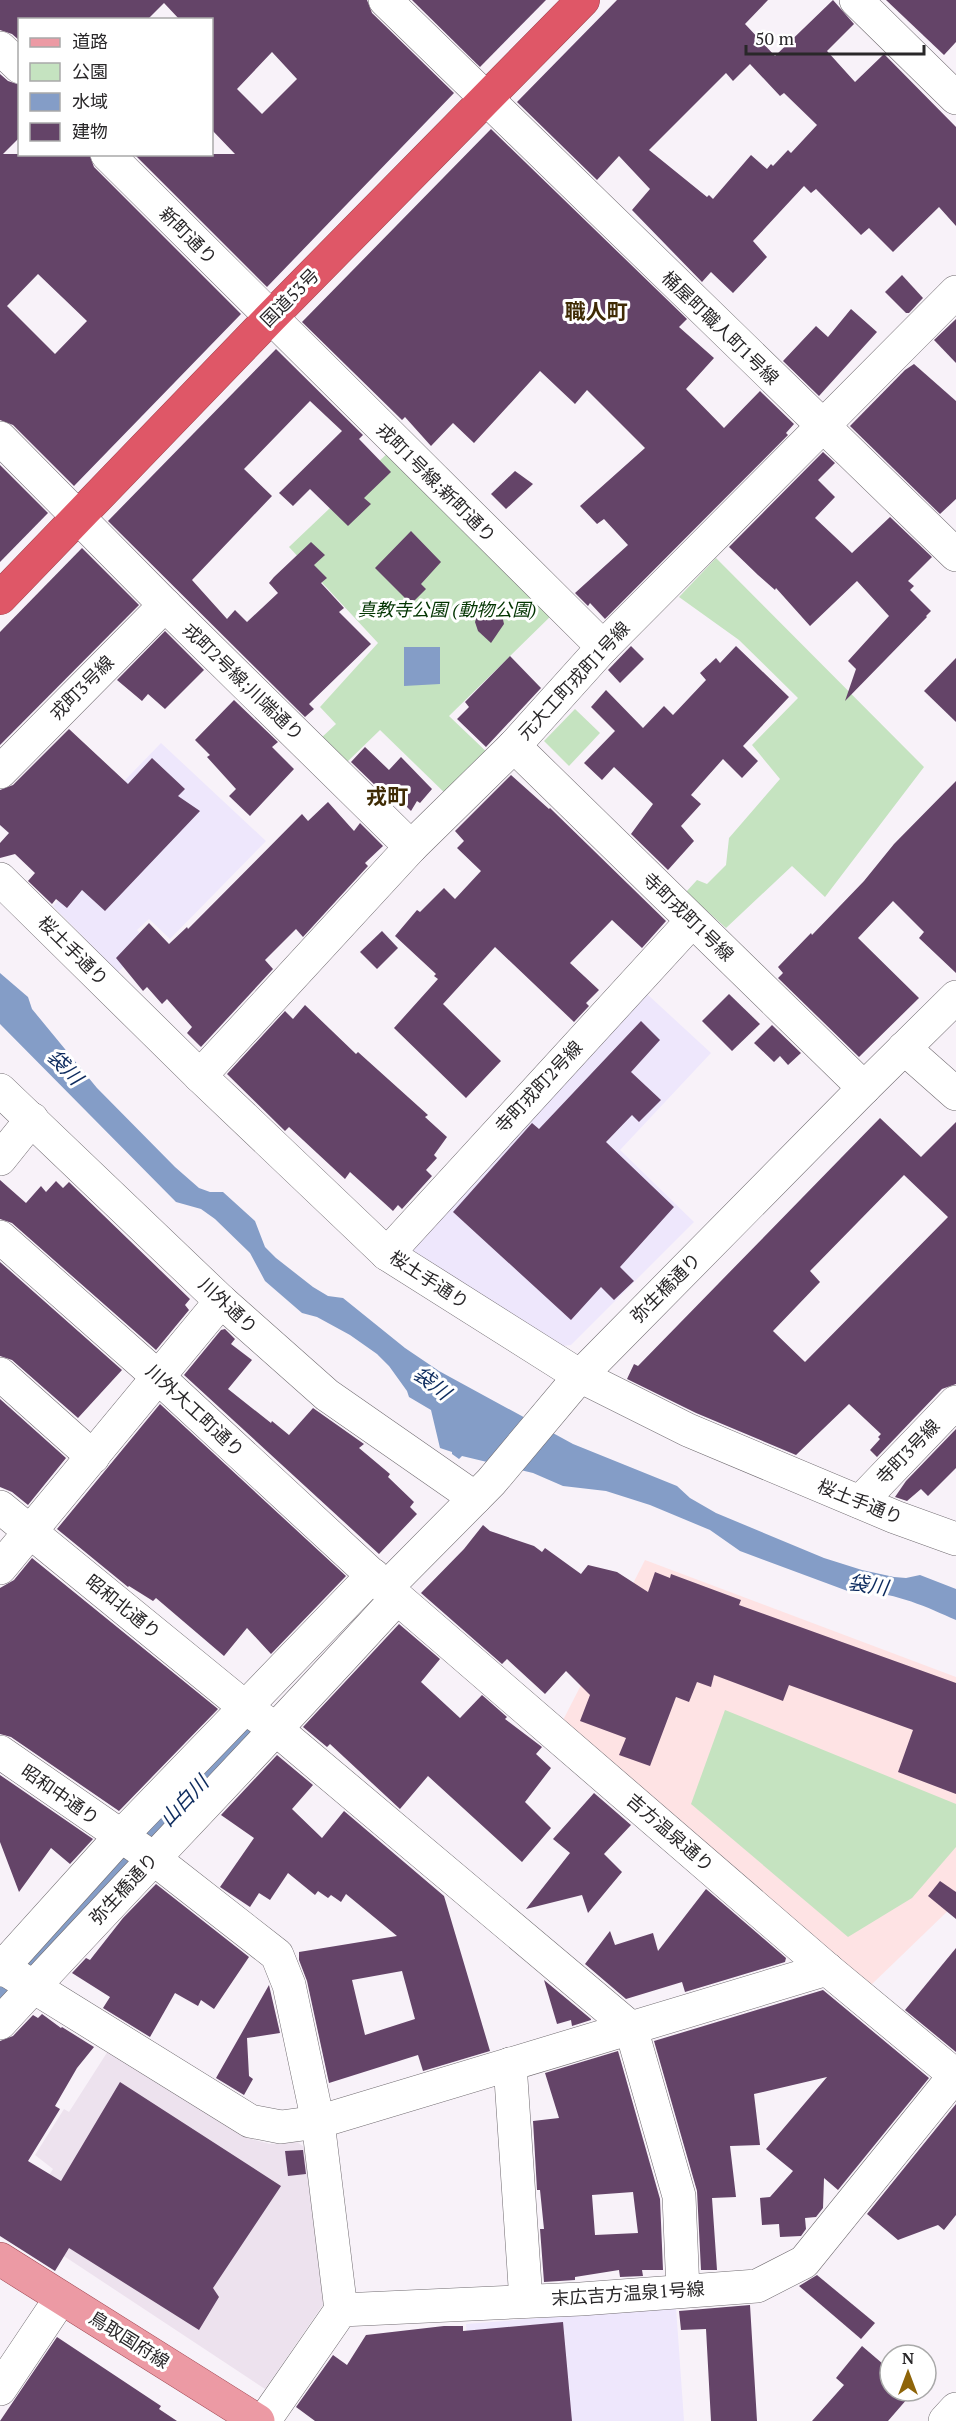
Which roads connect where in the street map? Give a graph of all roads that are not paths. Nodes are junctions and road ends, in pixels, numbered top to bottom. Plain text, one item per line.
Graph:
1 (385, 0) edge
2 (583, 0) edge
3 (856, 0) edge
4 (0, 48) edge
5 (18, 65) edge
6 (956, 98) edge
7 (485, 100) junction
8 (109, 156) edge
9 (956, 292) edge
10 (270, 318) junction
11 (822, 426) junction
12 (0, 438) edge
13 (78, 516) junction
14 (956, 555) edge
15 (0, 598) edge
16 (165, 605) junction
17 (603, 648) junction
18 (514, 746) junction
19 (0, 772) edge
20 (411, 847) junction
21 (0, 879) edge
22 (692, 921) junction
23 (956, 997) edge
24 (904, 1048) junction
25 (200, 1076) junction
26 (864, 1088) junction
27 (0, 1090) edge
28 (956, 1094) edge
29 (32, 1119) junction
30 (0, 1159) edge
31 (0, 1238) edge
32 (387, 1254) junction
33 (221, 1301) junction
34 (0, 1374) edge
35 (157, 1376) junction
36 (573, 1383) junction
37 (956, 1402) edge
38 (93, 1457) junction
39 (483, 1490) junction
40 (860, 1502) junction
41 (0, 1507) edge
42 (31, 1531) junction
43 (956, 1539) edge
44 (0, 1568) edge
45 (386, 1587) junction
46 (246, 1708) junction
47 (277, 1730) junction
48 (0, 1752) edge
49 (120, 1837) junction
50 (153, 1858) junction
51 (1, 1968) edge
52 (827, 1969) junction
53 (33, 1987) junction
54 (0, 2023) edge
55 (631, 2028) junction
56 (510, 2064) junction
57 (956, 2075) edge
58 (318, 2122) junction
59 (0, 2259) edge
60 (683, 2291) junction
61 (61, 2298) junction
62 (526, 2301) junction
63 (341, 2310) junction
64 (0, 2389) edge
65 (956, 2409) edge
66 (258, 2421) edge
67 (264, 2421) edge
68 (945, 2421) edge

1 - 7 street, 桶屋町職人町1号線
2 - 7 highway, 国道53号
3 - 6 street
4 - 5 street
7 - 10 highway, 国道53号
7 - 11 street, 桶屋町職人町1号線
8 - 10 street, 新町通り
9 - 11 street, 元大工町戎町1号線
10 - 13 highway, 国道53号
10 - 17 street, 戎町1号線;新町通り
11 - 14 street, 桶屋町職人町1号線
11 - 17 street, 元大工町戎町1号線
12 - 13 street, 戎町2号線;川端通り
13 - 15 highway, 国道53号
13 - 16 street, 戎町2号線;川端通り
16 - 19 street, 戎町3号線
16 - 20 street, 戎町2号線;川端通り
17 - 18 street, 元大工町戎町1号線
18 - 20 street, 元大工町戎町1号線
18 - 22 street, 寺町戎町1号線
20 - 25 street, 元大工町戎町1号線
21 - 25 street, 桜土手通り
22 - 26 street, 寺町戎町1号線
22 - 32 street, 寺町戎町2号線
23 - 24 street, 弥生橋通り
24 - 26 street, 弥生橋通り
24 - 28 street
25 - 32 street, 桜土手通り
26 - 36 street, 弥生橋通り
27 - 29 street, 川外通り
29 - 30 street
29 - 33 street, 川外通り
31 - 35 street, 川外大工町通り
32 - 36 street, 桜土手通り
33 - 35 street
33 - 39 street, 川外通り
34 - 38 street
35 - 38 street
35 - 45 street, 川外大工町通り
36 - 39 street, 弥生橋通り
36 - 40 street, 桜土手通り
37 - 40 street, 寺町3号線
38 - 42 street
39 - 45 street, 弥生橋通り
40 - 43 street, 桜土手通り
41 - 42 street, 昭和北通り
42 - 44 street
42 - 46 street, 昭和北通り
45 - 46 street, 弥生橋通り
45 - 47 street, 弥生橋通り
45 - 52 street, 吉方温泉通り
46 - 47 street, 昭和北通り
46 - 49 street, 弥生橋通り
47 - 50 street, 弥生橋通り
47 - 55 street, 昭和北通り
48 - 49 street, 昭和中通り
49 - 50 street, 昭和中通り
49 - 51 street, 弥生橋通り
50 - 53 street, 弥生橋通り
50 - 58 street, 昭和中通り
51 - 53 street
52 - 55 street
52 - 57 street, 吉方温泉通り
53 - 54 street, 弥生橋通り
53 - 58 street
55 - 56 street
55 - 60 street
56 - 58 street
56 - 62 street
57 - 60 street, 末広吉方温泉1号線
58 - 63 street, 昭和中通り
59 - 61 main road, 鳥取国府線
60 - 62 street, 末広吉方温泉1号線
61 - 64 street
61 - 66 main road, 鳥取国府線
62 - 63 street, 末広吉方温泉1号線
63 - 67 street
65 - 68 street

